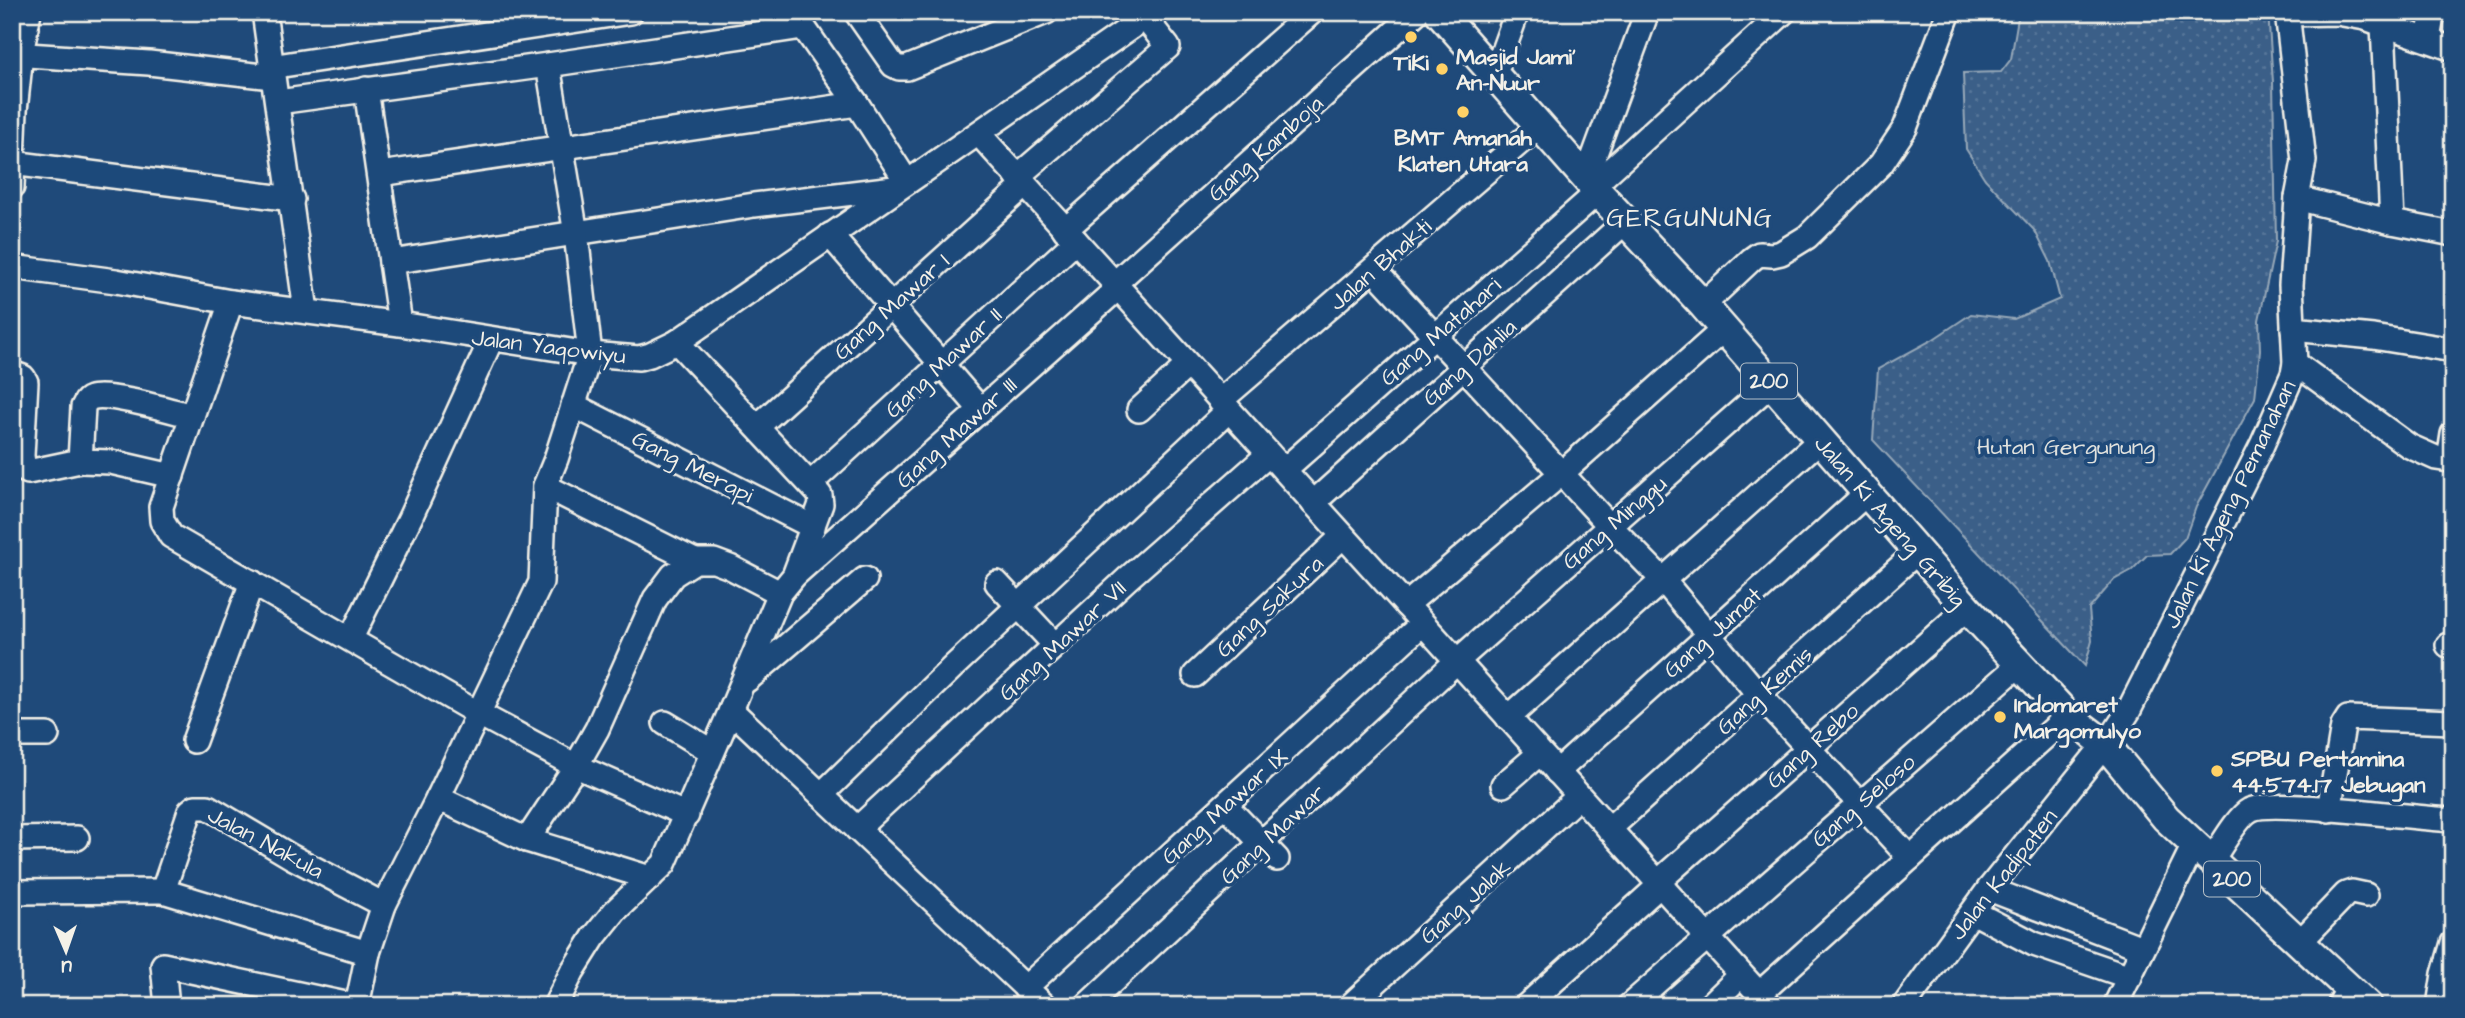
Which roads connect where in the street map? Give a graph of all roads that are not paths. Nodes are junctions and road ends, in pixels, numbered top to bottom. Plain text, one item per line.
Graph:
1 (29, 12) edge
2 (264, 12) edge
3 (631, 12) edge
4 (1046, 12) edge
5 (1312, 12) edge
6 (1417, 12) edge
7 (1439, 12) edge
8 (1517, 12) edge
9 (1647, 12) edge
10 (1784, 12) edge
11 (1949, 12) edge
12 (2434, 12) edge
13 (859, 13) edge
14 (2287, 13) edge
15 (1149, 15) edge
16 (541, 19) edge
17 (798, 20) edge
18 (2383, 25) junction
19 (2428, 39) junction
20 (2453, 49) edge
21 (17, 54) edge
22 (548, 65) junction
23 (271, 72) junction
24 (1494, 76) junction
25 (366, 89) junction
26 (278, 102) junction
27 (857, 104) junction
28 (13, 111) edge
29 (1539, 127) junction
30 (979, 134) junction
31 (562, 148) junction
32 (13, 163) edge
33 (380, 174) junction
34 (1021, 181) junction
35 (902, 185) junction
36 (1592, 185) junction
37 (12, 187) edge
38 (2297, 198) junction
39 (292, 199) junction
40 (1626, 221) junction
41 (2392, 222) junction
42 (576, 234) junction
43 (2453, 234) edge
44 (830, 235) junction
45 (1070, 235) junction
46 (391, 262) junction
47 (12, 267) edge
48 (1374, 270) junction
49 (1116, 286) junction
50 (231, 302) junction
51 (1703, 305) junction
52 (890, 307) junction
53 (306, 311) junction
54 (400, 324) junction
55 (1724, 329) junction
56 (2293, 329) junction
57 (1434, 335) junction
58 (491, 340) junction
59 (677, 342) junction
60 (2453, 351) edge
61 (590, 354) junction
62 (2295, 363) junction
63 (940, 364) junction
64 (1188, 365) junction
65 (1463, 367) junction
66 (12, 373) edge
67 (1771, 384) junction
68 (573, 405) junction
69 (1225, 405) junction
70 (981, 410) junction
71 (1139, 410) dead end
72 (192, 416) junction
73 (757, 427) junction
74 (2453, 434) edge
75 (1820, 440) junction
76 (80, 461) junction
77 (2451, 461) edge
78 (1276, 462) junction
79 (1562, 473) junction
80 (172, 476) junction
81 (811, 483) junction
82 (545, 486) junction
83 (1867, 493) junction
84 (1313, 503) junction
85 (1609, 526) junction
86 (813, 527) junction
87 (1343, 536) junction
88 (1918, 551) junction
89 (695, 561) junction
90 (865, 579) dead end
91 (1662, 580) junction
92 (252, 582) junction
93 (997, 583) dead end
94 (787, 584) junction
95 (1019, 606) junction
96 (1406, 606) junction
97 (1967, 608) junction
98 (1422, 624) junction
99 (1709, 635) junction
100 (351, 638) junction
101 (1055, 645) junction
102 (1457, 661) junction
103 (2020, 664) junction
104 (1195, 675) dead end
105 (742, 684) junction
106 (1759, 695) junction
107 (731, 710) junction
108 (479, 714) junction
109 (2068, 716) junction
110 (1508, 718) junction
111 (2453, 722) edge
112 (665, 723) dead end
113 (12, 735) edge
114 (47, 735) dead end
115 (194, 741) dead end
116 (2107, 741) junction
117 (1810, 747) junction
118 (711, 751) junction
119 (1540, 753) junction
120 (576, 766) junction
121 (1557, 772) junction
122 (1503, 785) dead end
123 (821, 795) junction
124 (1579, 796) junction
125 (439, 798) junction
126 (1859, 802) junction
127 (1225, 805) junction
128 (2329, 810) junction
129 (687, 814) junction
130 (2453, 820) edge
131 (857, 828) junction
132 (1609, 829) junction
133 (77, 838) dead end
134 (12, 839) edge
135 (527, 840) junction
136 (1269, 851) junction
137 (2203, 853) junction
138 (1910, 858) junction
139 (650, 878) junction
140 (1659, 884) junction
141 (1989, 888) junction
142 (163, 891) junction
143 (12, 892) edge
144 (2366, 894) dead end
145 (384, 905) junction
146 (1973, 912) junction
147 (1707, 937) junction
148 (2300, 942) junction
149 (2453, 943) edge
150 (2143, 948) junction
151 (368, 953) junction
152 (1741, 975) junction
153 (2130, 977) junction
154 (1025, 988) junction
155 (2352, 999) edge
156 (1764, 1000) edge
157 (167, 1006) edge
158 (356, 1006) edge
159 (555, 1006) edge
160 (1045, 1006) edge
161 (1086, 1006) edge
162 (1350, 1006) edge
163 (1526, 1006) edge
164 (1629, 1006) edge
165 (1709, 1006) edge
166 (1904, 1006) edge
167 (2115, 1006) edge
168 (2439, 1006) edge

1 - 21 street
2 - 23 street
3 - 16 street
4 - 13 street
5 - 45 street, Gang Mawar II
6 - 49 street, Gang Kamboja
7 - 24 main road, Jalan Ki Ageng Gribig / 200
8 - 24 street
9 - 36 street
10 - 36 street, Gang Matahari
11 - 51 street
12 - 19 street
14 - 18 street
14 - 38 street, Jalan Ki Ageng Pemanahan
15 - 30 street, Jalan Yaqowiyu
15 - 34 street, Gang Mawar I
16 - 23 street
17 - 22 street
17 - 27 street
18 - 19 street
18 - 41 street
19 - 20 street
21 - 23 street
21 - 28 street
22 - 25 street
22 - 31 street
23 - 26 street
24 - 29 main road, Jalan Ki Ageng Gribig / 200
25 - 26 street
25 - 33 street
26 - 39 street
27 - 31 street
27 - 35 street
28 - 32 street
29 - 36 main road, Jalan Ki Ageng Gribig / 200
29 - 48 street, Jalan Bhakti
30 - 34 street
30 - 35 street, Jalan Yaqowiyu
31 - 33 street
31 - 42 street
32 - 37 street
32 - 39 street
33 - 46 street
34 - 45 street
34 - 52 street, Gang Mawar I
35 - 42 street
35 - 44 street, Jalan Yaqowiyu
36 - 40 main road, Jalan Ki Ageng Gribig / 200
36 - 57 street, Gang Matahari
38 - 41 street
38 - 56 street, Jalan Ki Ageng Pemanahan
39 - 53 street
40 - 51 main road, Jalan Ki Ageng Gribig / 200
40 - 65 street, Gang Dahlia
41 - 43 street
42 - 46 street
42 - 61 street
44 - 52 street
44 - 59 street, Jalan Yaqowiyu
45 - 49 street
45 - 63 street, Gang Mawar II
46 - 54 street
47 - 50 street, Jalan Yaqowiyu
48 - 57 street
48 - 69 street, Jalan Bhakti
49 - 64 street
49 - 70 street, Gang Mawar III
50 - 53 street, Jalan Yaqowiyu
50 - 72 street
51 - 55 main road, Jalan Ki Ageng Gribig / 200
52 - 63 street
52 - 73 street, Gang Mawar I
53 - 54 street, Jalan Yaqowiyu
54 - 58 street, Jalan Yaqowiyu
55 - 67 main road, Jalan Ki Ageng Gribig / 200
55 - 79 street
56 - 60 street
56 - 62 street, Jalan Ki Ageng Pemanahan
57 - 65 street
57 - 78 street, Gang Matahari
58 - 61 street, Jalan Yaqowiyu
58 - 100 street
59 - 61 street, Jalan Yaqowiyu
59 - 73 street
61 - 68 street
62 - 77 street
62 - 116 street, Jalan Ki Ageng Pemanahan
63 - 70 street
63 - 81 street, Gang Mawar II
64 - 69 street
64 - 71 street
65 - 79 street
65 - 84 street, Gang Dahlia
66 - 76 street
67 - 75 main road, Jalan Ki Ageng Gribig / 200
67 - 85 street, Gang Minggu
68 - 82 street
68 - 86 street, Gang Merapi
69 - 78 street
69 - 95 street, Jalan Bhakti
70 - 94 street, Gang Mawar III
72 - 76 street
72 - 80 street
73 - 81 street
74 - 77 street
75 - 83 main road, Jalan Ki Ageng Gribig / 200
75 - 91 street
76 - 80 street
78 - 84 street
78 - 101 street, Gang Mawar VII
79 - 85 street
79 - 96 street
80 - 92 street
81 - 86 street
82 - 89 street
82 - 108 street
83 - 88 main road, Jalan Ki Ageng Gribig / 200
83 - 99 street, Gang Jumat
84 - 87 street
85 - 91 street
85 - 102 street, Gang Minggu
86 - 94 street
87 - 96 street
87 - 104 street, Gang Sakura
88 - 97 main road, Jalan Ki Ageng Gribig / 200
88 - 106 street, Gang Kemis
89 - 94 street
89 - 120 street
90 - 105 street
91 - 99 street
91 - 110 street
92 - 100 street
92 - 115 street
93 - 95 street
94 - 105 street
95 - 101 street
95 - 123 street, Jalan Bhakti
96 - 98 street
97 - 103 main road, Jalan Ki Ageng Gribig / 200
97 - 117 street, Gang Rebo
98 - 102 street
98 - 127 street, Gang Mawar IX
99 - 106 street
99 - 121 street, Gang Jumat
100 - 108 street
101 - 131 street, Gang Mawar VII
102 - 110 street
102 - 136 street, Gang Mawar
103 - 109 main road, Jalan Ki Ageng Gribig / 200
103 - 126 street, Gang Seloso
105 - 107 street
106 - 117 street
106 - 132 street, Gang Kemis
107 - 118 street
107 - 123 street
108 - 120 street
108 - 125 street
109 - 116 main road, Jalan Ki Ageng Gribig / 200
109 - 138 street
110 - 119 street
111 - 128 street
112 - 118 street
113 - 114 street
116 - 137 main road, Jalan Ki Ageng Gribig / 200
116 - 141 street, Jalan Kadipaten
117 - 126 street
117 - 140 street, Gang Rebo
118 - 129 street
119 - 121 street
119 - 122 street
120 - 129 street
120 - 135 street
121 - 124 street
123 - 131 street
124 - 132 street
124 - 162 street, Gang Jalak
125 - 135 street
125 - 145 street
126 - 138 street
126 - 147 street, Gang Seloso
127 - 136 street
127 - 154 street, Gang Mawar IX
128 - 130 street
128 - 137 street
129 - 139 street
131 - 154 street
132 - 140 street
133 - 134 street
135 - 139 street
136 - 161 street, Gang Mawar
137 - 148 main road, Jalan Ki Ageng Gribig / 200
137 - 150 street
138 - 156 street
139 - 159 street
140 - 147 street
140 - 163 street, Gang Rebo
141 - 146 street, Jalan Kadipaten
141 - 150 street
142 - 143 street
142 - 145 street, Jalan Nakula
142 - 151 street
144 - 148 street
145 - 151 street
146 - 153 street
146 - 166 street, Jalan Kadipaten
147 - 152 street
147 - 164 street, Gang Seloso
148 - 155 main road, Jalan Ki Ageng Gribig / 200
149 - 168 street
150 - 153 street
151 - 158 street
152 - 156 street
152 - 165 street
153 - 167 street
154 - 160 street
157 - 158 street

